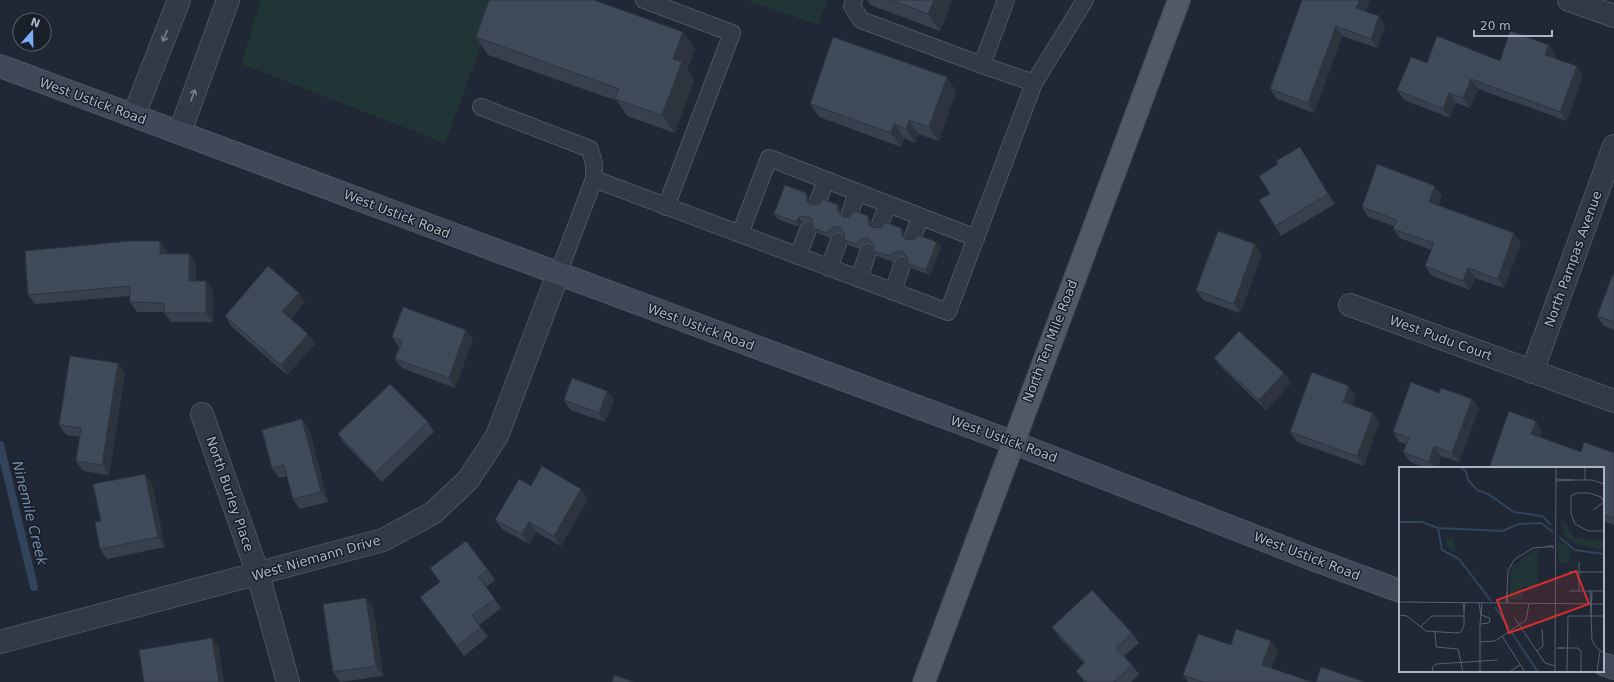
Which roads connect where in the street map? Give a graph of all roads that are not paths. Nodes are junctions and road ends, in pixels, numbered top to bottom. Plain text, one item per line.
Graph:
1 (179, 0) edge
2 (228, 0) edge
3 (644, 0) edge
4 (854, 0) edge
5 (1006, 0) edge
6 (1085, 0) edge
7 (1179, 0) edge
8 (1569, 0) edge
9 (1614, 16) edge
10 (982, 65) junction
11 (0, 66) edge
12 (1034, 83) junction
13 (481, 107) dead end
14 (134, 115) junction
15 (180, 132) junction
16 (1614, 146) edge
17 (594, 180) junction
18 (826, 180) junction
19 (857, 192) junction
20 (818, 201) dead end
21 (888, 204) junction
22 (666, 207) junction
23 (850, 213) dead end
24 (921, 217) junction
25 (880, 224) dead end
26 (808, 230) dead end
27 (740, 234) junction
28 (913, 236) dead end
29 (976, 238) junction
30 (839, 241) dead end
31 (868, 252) dead end
32 (798, 256) junction
33 (902, 265) dead end
34 (829, 268) junction
35 (558, 274) junction
36 (859, 279) junction
37 (893, 292) junction
38 (1350, 305) dead end
39 (1532, 372) junction
40 (1614, 402) edge
41 (202, 414) dead end
42 (1012, 442) junction
43 (258, 574) junction
44 (1399, 591) edge
45 (0, 642) edge
46 (1604, 664) edge
47 (1614, 668) edge
48 (288, 682) edge
49 (924, 682) edge

1 -> 14 street
15 -> 2 street
3 - 22 lane
4 - 10 lane
5 - 10 lane
6 - 12 lane
7 - 42 main road, North Ten Mile Road
8 - 9 street
10 - 12 lane
11 - 14 main road, West Ustick Road
12 - 29 lane
13 - 17 lane
14 - 15 main road, West Ustick Road
15 - 35 main road, West Ustick Road
16 - 39 street, North Pampas Avenue
17 - 22 lane
17 - 35 lane
18 - 19 lane
18 - 20 lane
18 - 27 lane
19 - 21 lane
19 - 23 lane
21 - 24 lane
21 - 25 lane
22 - 27 lane
24 - 28 lane
24 - 29 lane
26 - 32 lane
27 - 32 lane
29 - 37 lane
30 - 34 lane
31 - 36 lane
32 - 34 lane
33 - 37 lane
34 - 36 lane
35 - 42 main road, West Ustick Road
35 - 43 street, West Niemann Drive
36 - 37 lane
38 - 39 street, West Pudu Court
39 - 40 street, West Pudu Court
41 - 43 street, North Burley Place
42 - 44 main road, West Ustick Road
42 - 49 main road, North Ten Mile Road
43 - 45 street, West Niemann Drive
43 - 48 street, North Burley Place
46 - 47 main road

